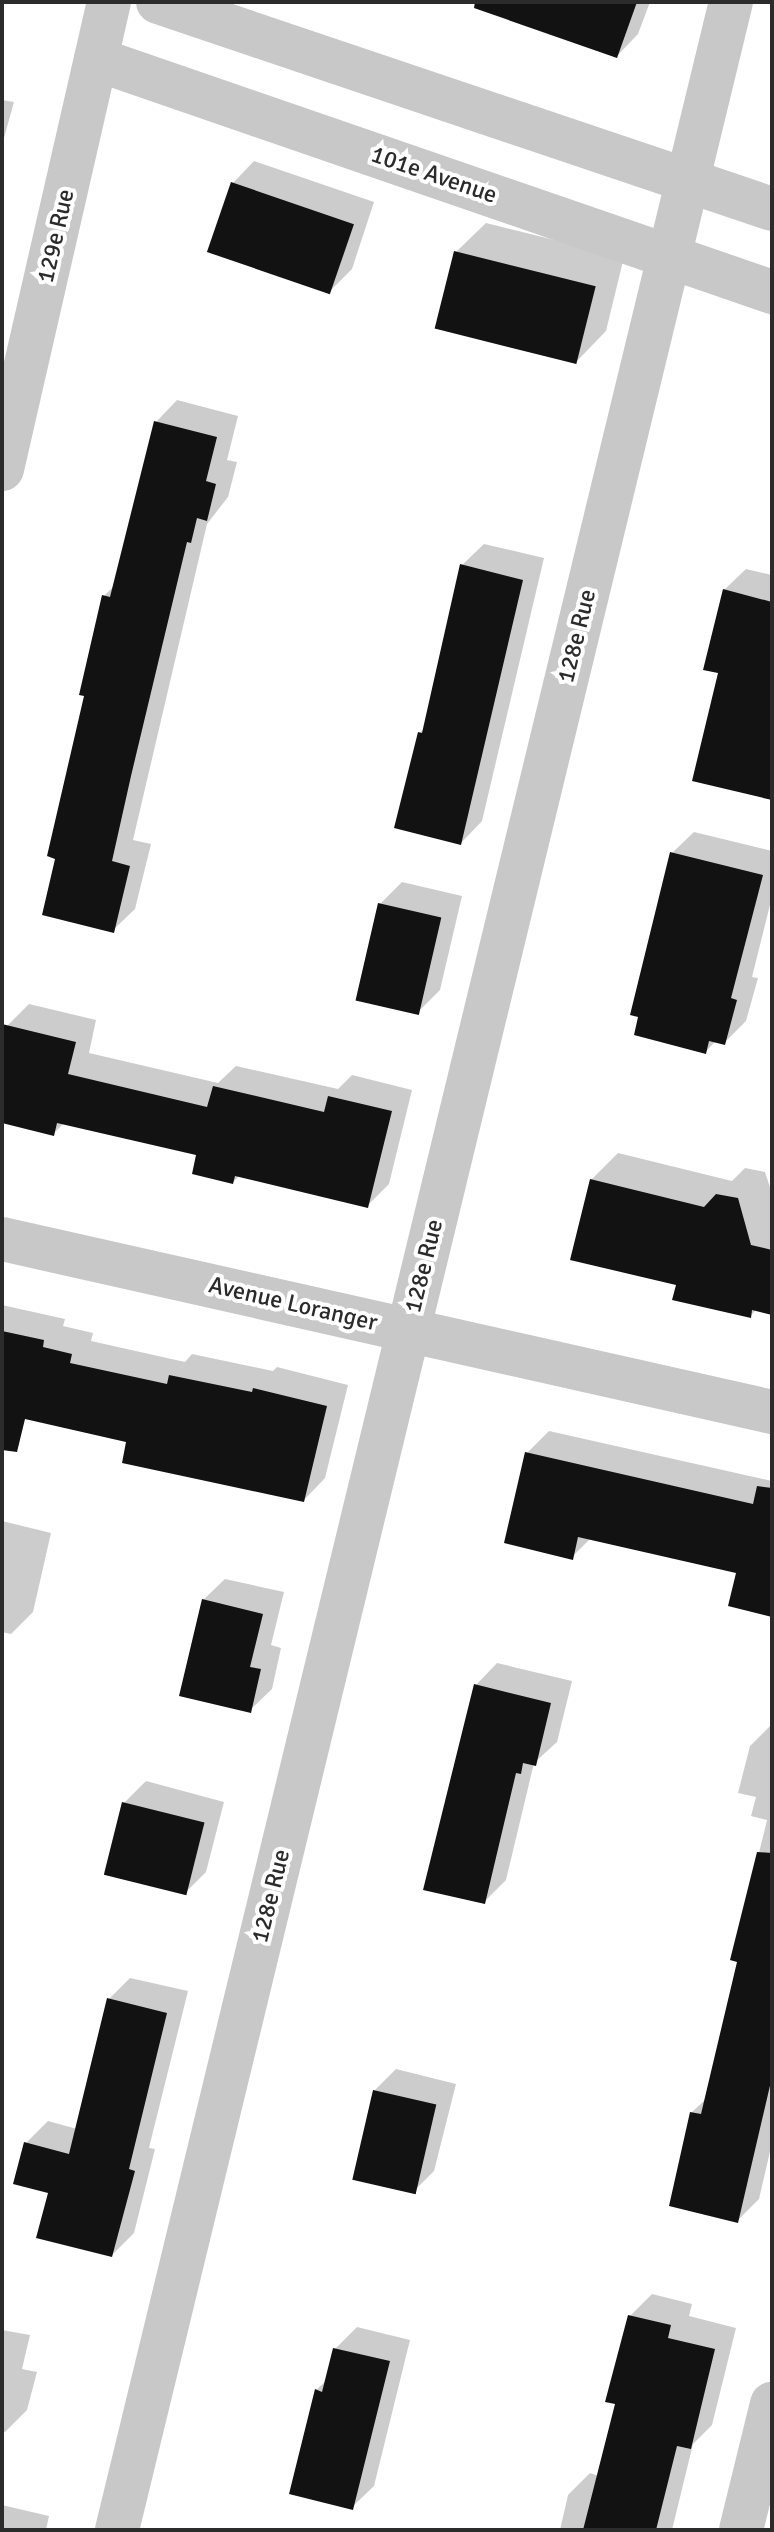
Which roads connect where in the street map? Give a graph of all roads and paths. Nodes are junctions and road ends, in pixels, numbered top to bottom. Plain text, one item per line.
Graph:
1 (109, 2) edge
2 (158, 2) edge
3 (731, 2) edge
4 (96, 59) junction
5 (688, 181) junction
6 (772, 209) edge
7 (669, 257) junction
8 (772, 292) edge
9 (2, 469) edge
10 (2, 1239) edge
11 (408, 1330) junction
12 (772, 1412) edge
13 (772, 2404) edge
14 (117, 2530) edge
15 (741, 2530) edge

1 - 4 street, 129e Rue
2 - 5 street
3 - 5 street, 128e Rue
4 - 7 street, 101e Avenue
4 - 9 street, 129e Rue
5 - 6 street
5 - 7 street, 128e Rue
7 - 8 street, 101e Avenue
7 - 11 street, 128e Rue
10 - 11 street, Avenue Loranger
11 - 12 street, Avenue Loranger
11 - 14 street, 128e Rue
13 - 15 street

